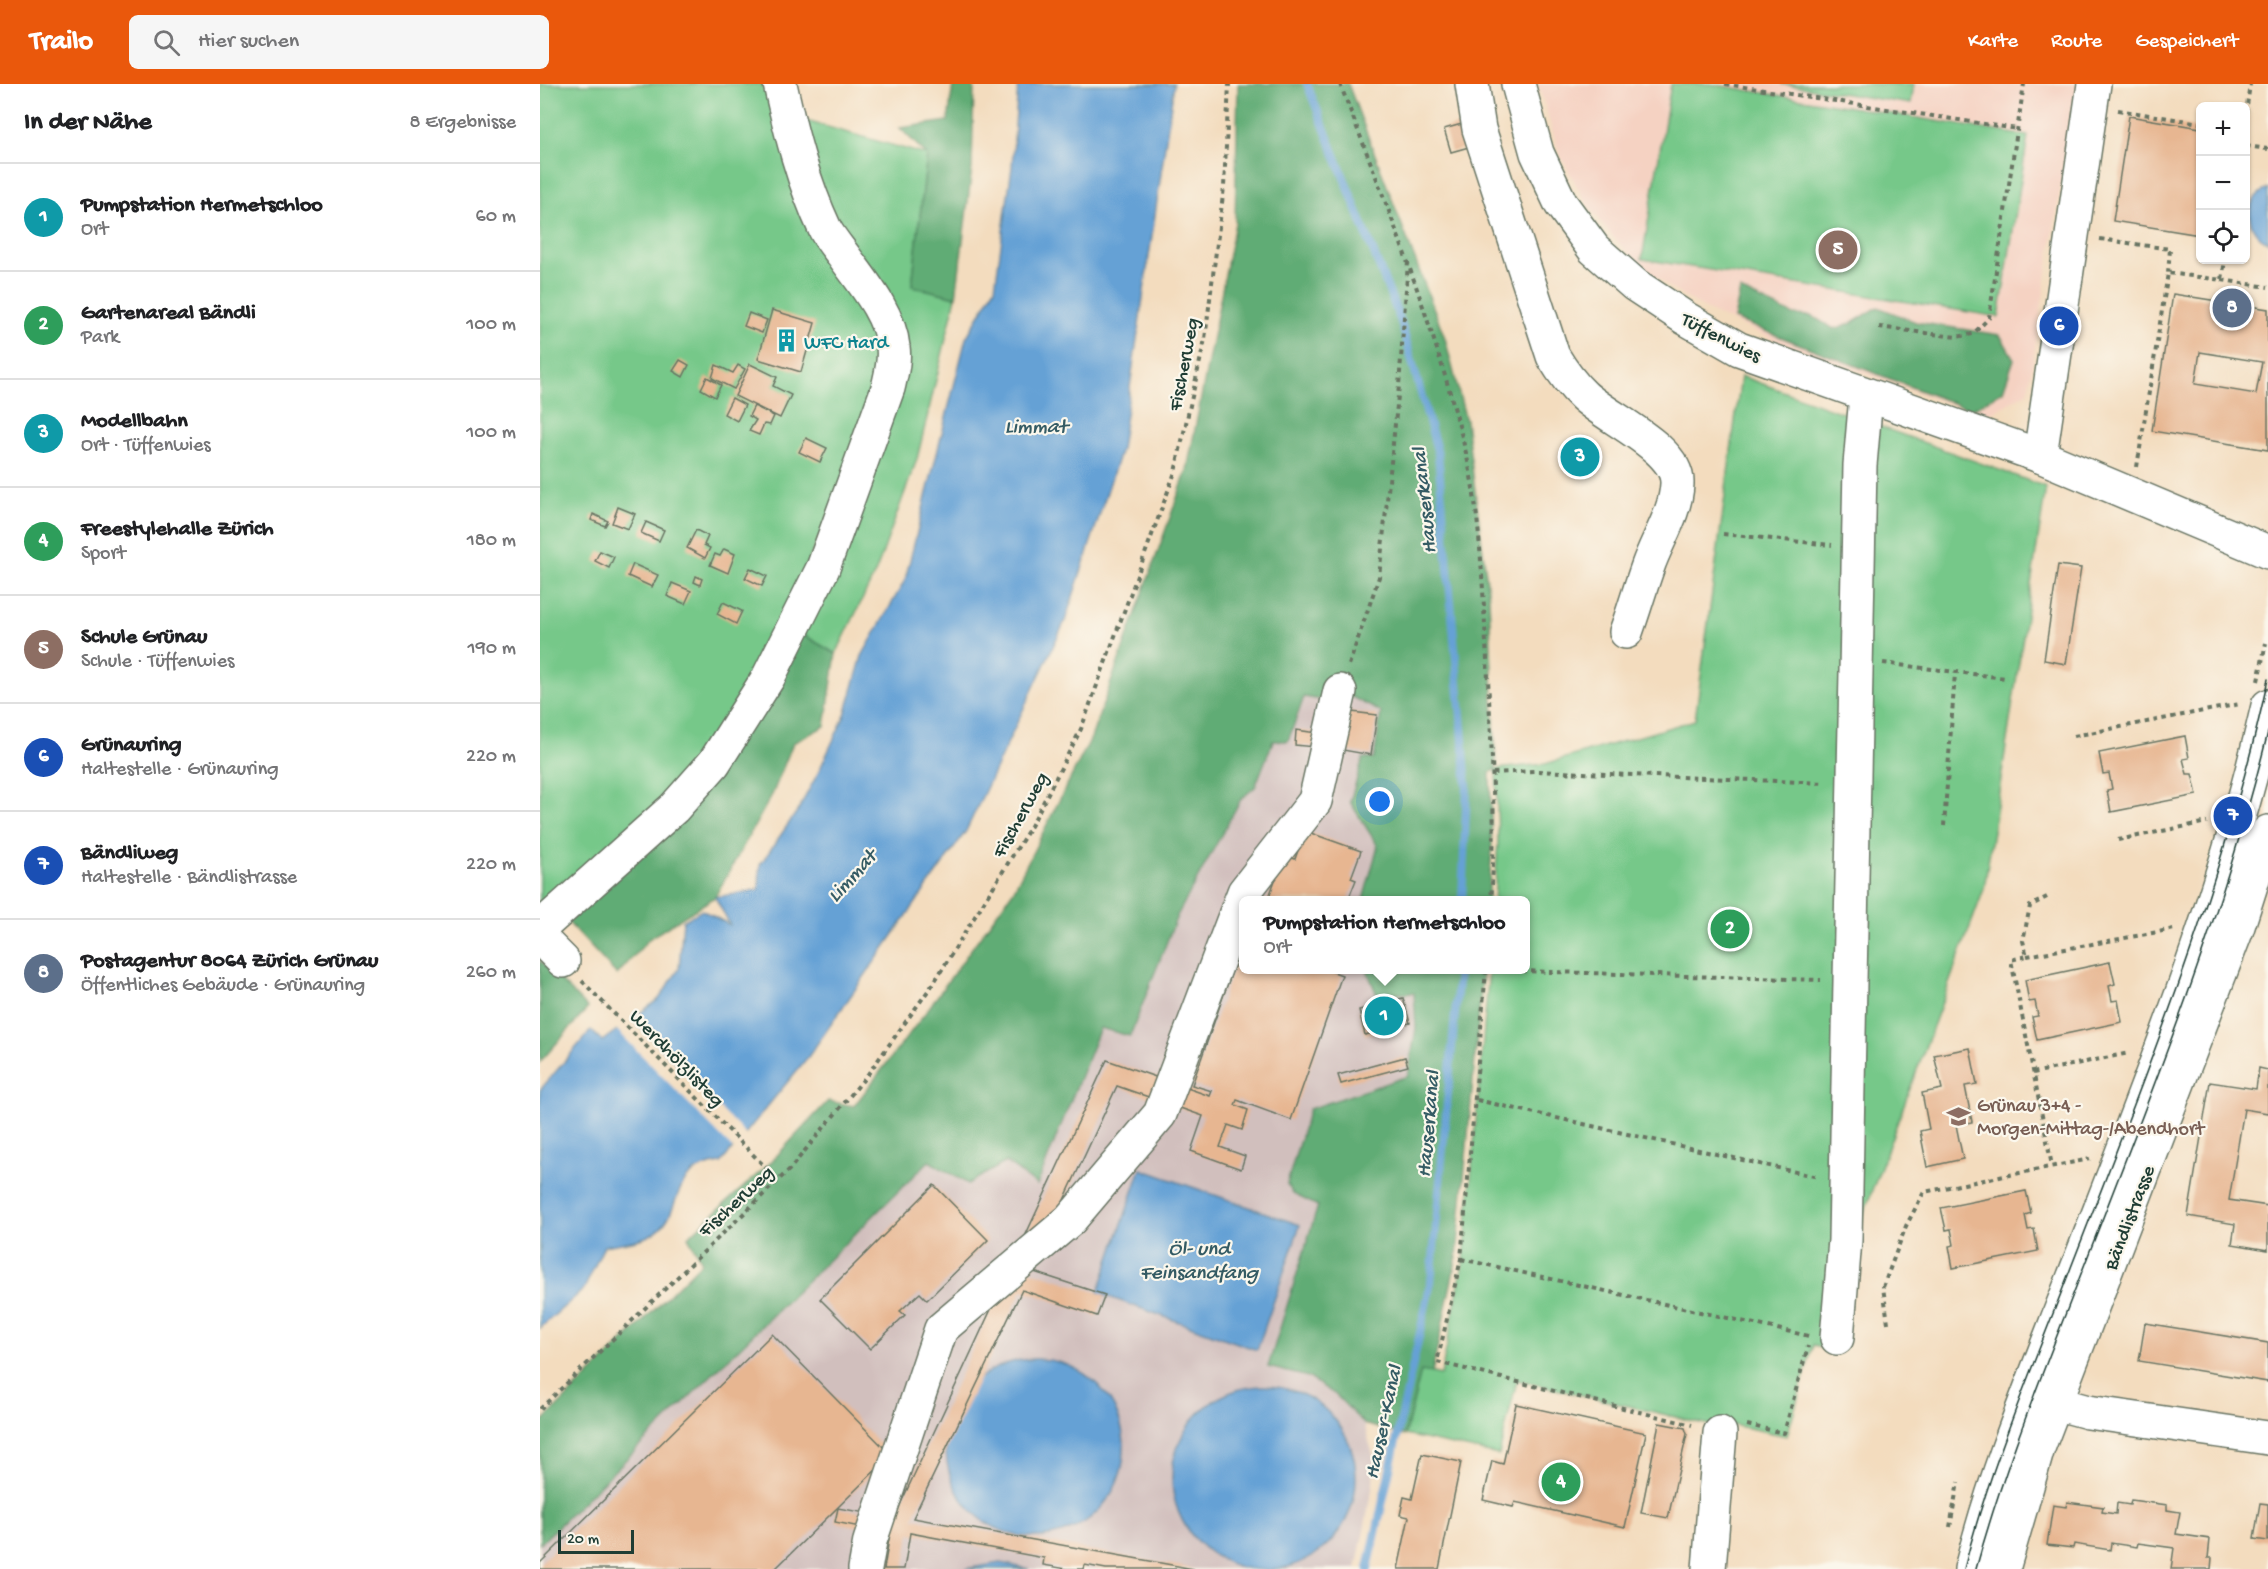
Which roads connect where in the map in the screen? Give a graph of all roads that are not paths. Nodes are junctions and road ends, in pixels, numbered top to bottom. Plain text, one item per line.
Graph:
1 (780, 84) edge
2 (1472, 84) edge
3 (1518, 84) edge
4 (2102, 97) edge
5 (1866, 396) junction
6 (2040, 456) junction
7 (2268, 552) edge
8 (1626, 632) dead end
9 (1340, 691) road end
10 (2257, 704) edge
11 (2268, 832) edge
12 (1242, 896) edge
13 (1239, 905) edge
14 (540, 928) edge
15 (540, 938) edge
16 (562, 961) road end
17 (1837, 1338) dead end
18 (2055, 1403) junction
19 (1720, 1433) road end
20 (2268, 1438) edge
21 (865, 1569) edge
22 (1709, 1569) edge
23 (1971, 1569) edge
24 (2003, 1569) edge

1 - 14 street
2 - 8 street
3 - 5 street, Tüffenwies
4 - 6 street
5 - 6 street, Tüffenwies
5 - 17 street
6 - 7 street, Tüffenwies
9 - 12 street
10 - 23 street
11 - 18 street, Bändlistrasse
13 - 21 street
15 - 16 street
18 - 20 street
18 - 24 street, Bändlistrasse
19 - 22 street

